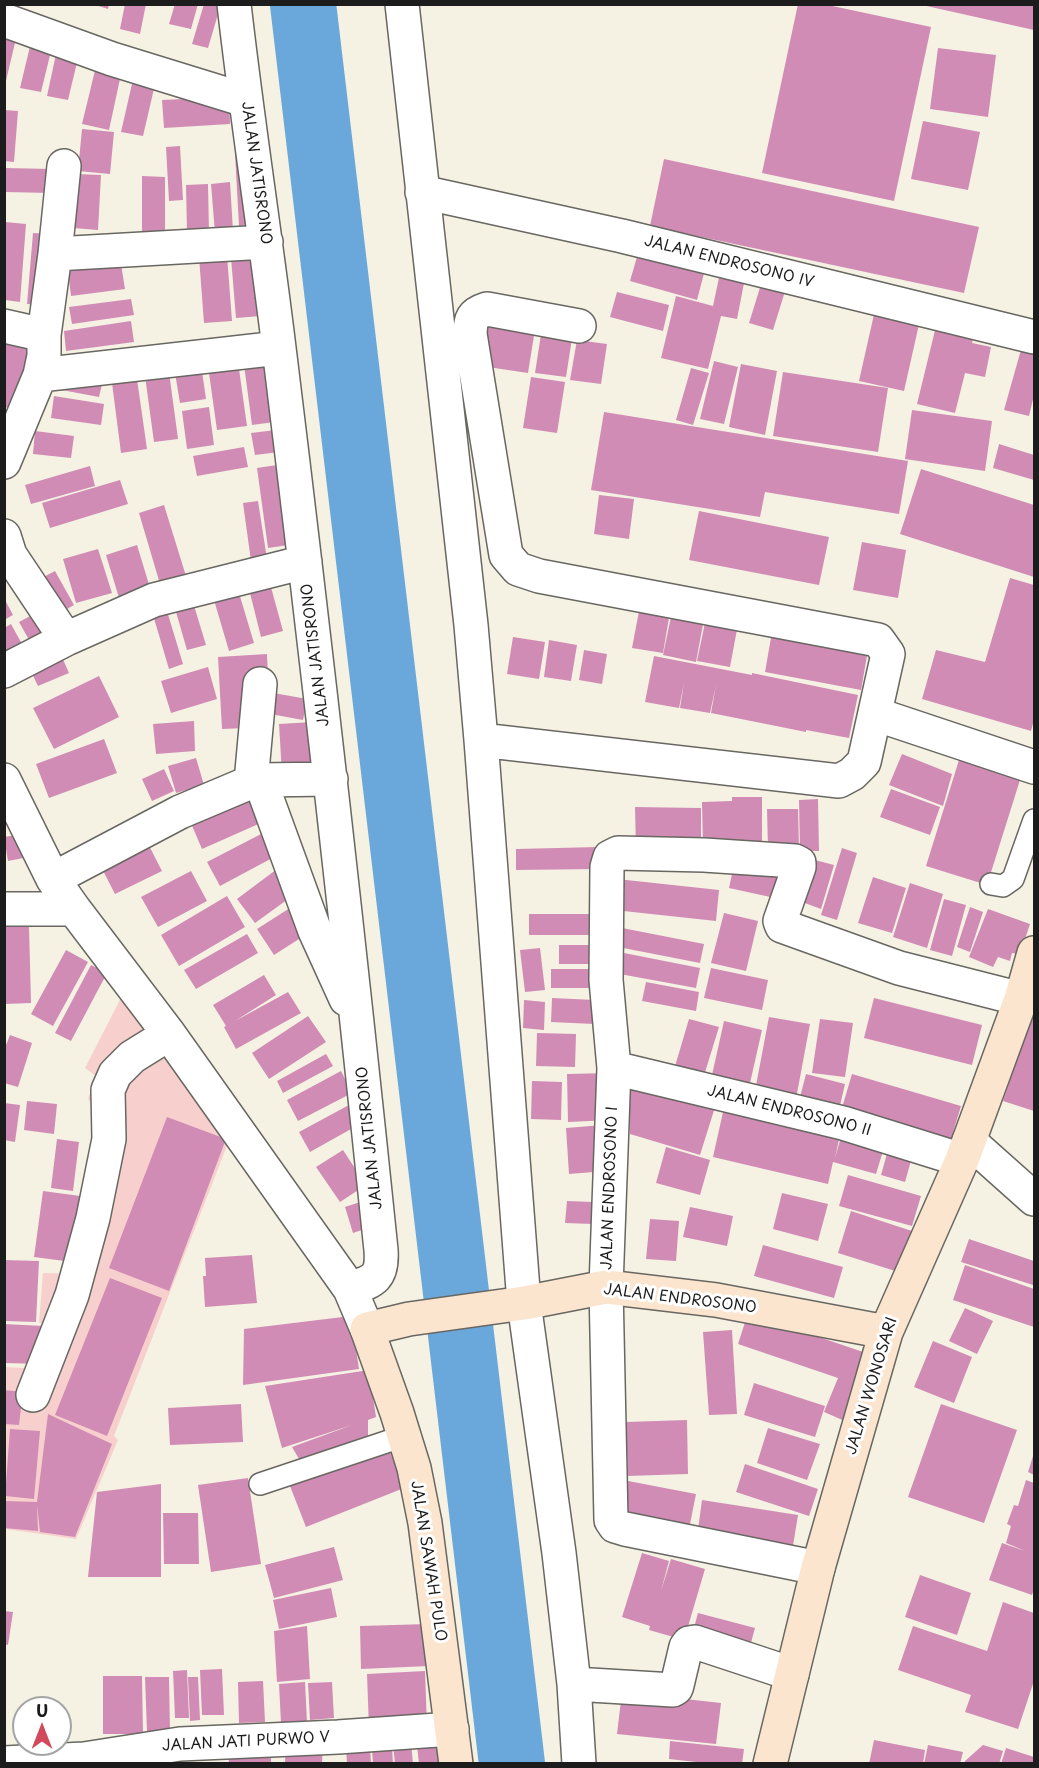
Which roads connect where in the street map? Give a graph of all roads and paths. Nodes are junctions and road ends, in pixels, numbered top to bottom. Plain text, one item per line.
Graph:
1 (234, 4) edge
2 (402, 4) edge
3 (4, 20) edge
4 (245, 100) junction
5 (64, 166) dead end
6 (422, 192) junction
7 (266, 242) junction
8 (56, 254) junction
9 (4, 326) edge
10 (579, 326) dead end
11 (44, 336) junction
12 (1035, 337) edge
13 (279, 348) junction
14 (40, 375) junction
15 (4, 462) edge
16 (4, 536) edge
17 (305, 562) junction
18 (66, 639) junction
19 (4, 671) edge
20 (260, 684) dead end
21 (875, 714) junction
22 (481, 740) junction
23 (1035, 767) edge
24 (331, 779) junction
25 (4, 780) edge
26 (256, 781) junction
27 (1035, 820) edge
28 (53, 879) junction
29 (991, 884) dead end
30 (4, 909) edge
31 (74, 909) junction
32 (1035, 953) edge
33 (1021, 999) junction
34 (358, 1026) junction
35 (169, 1034) junction
36 (614, 1068) junction
37 (965, 1150) junction
38 (1034, 1194) edge
39 (606, 1287) junction
40 (350, 1289) junction
41 (514, 1304) junction
42 (367, 1329) junction
43 (886, 1332) junction
44 (33, 1395) dead end
45 (404, 1436) junction
46 (260, 1484) dead end
47 (818, 1568) junction
48 (792, 1674) junction
49 (574, 1684) junction
50 (452, 1729) junction
51 (4, 1763) edge
52 (456, 1764) edge
53 (579, 1764) edge
54 (770, 1764) edge

1 - 4 street, JALAN JATISRONO
2 - 6 street
3 - 4 street
4 - 7 street, JALAN JATISRONO
5 - 8 street
6 - 12 street, JALAN ENDROSONO IV
6 - 22 street
7 - 8 street
7 - 13 street, JALAN JATISRONO
8 - 11 street
9 - 11 street
10 - 21 street
11 - 14 street
13 - 14 street
13 - 17 street, JALAN JATISRONO
14 - 15 street
16 - 18 street
17 - 18 street
17 - 24 street, JALAN JATISRONO
18 - 19 street
20 - 26 street
21 - 22 street
21 - 23 street
22 - 41 street
24 - 26 street
24 - 34 street, JALAN JATISRONO
25 - 28 street
26 - 28 street
26 - 34 street
27 - 29 lane
28 - 31 street
30 - 31 street
31 - 35 street
32 - 33 street, JALAN WONOSARI
33 - 36 street, JALAN ENDROSONO I
33 - 37 street, JALAN WONOSARI
34 - 40 street, JALAN JATISRONO
35 - 40 street
35 - 44 street
36 - 37 street, JALAN ENDROSONO II
36 - 39 street, JALAN ENDROSONO I
37 - 38 street
37 - 43 street, JALAN WONOSARI
39 - 41 street, JALAN ENDROSONO
39 - 43 street, JALAN ENDROSONO
39 - 47 street, JALAN ENDROSONO I
40 - 42 street
41 - 42 street, JALAN ENDROSONO
41 - 49 street
42 - 45 street, JALAN SAWAH PULO
43 - 47 street, JALAN WONOSARI
45 - 46 lane
45 - 50 street, JALAN SAWAH PULO
47 - 48 street, JALAN WONOSARI
48 - 49 street
48 - 54 street, JALAN WONOSARI
49 - 53 street
50 - 51 street, JALAN JATI PURWO V
50 - 52 street, JALAN SAWAH PULO

